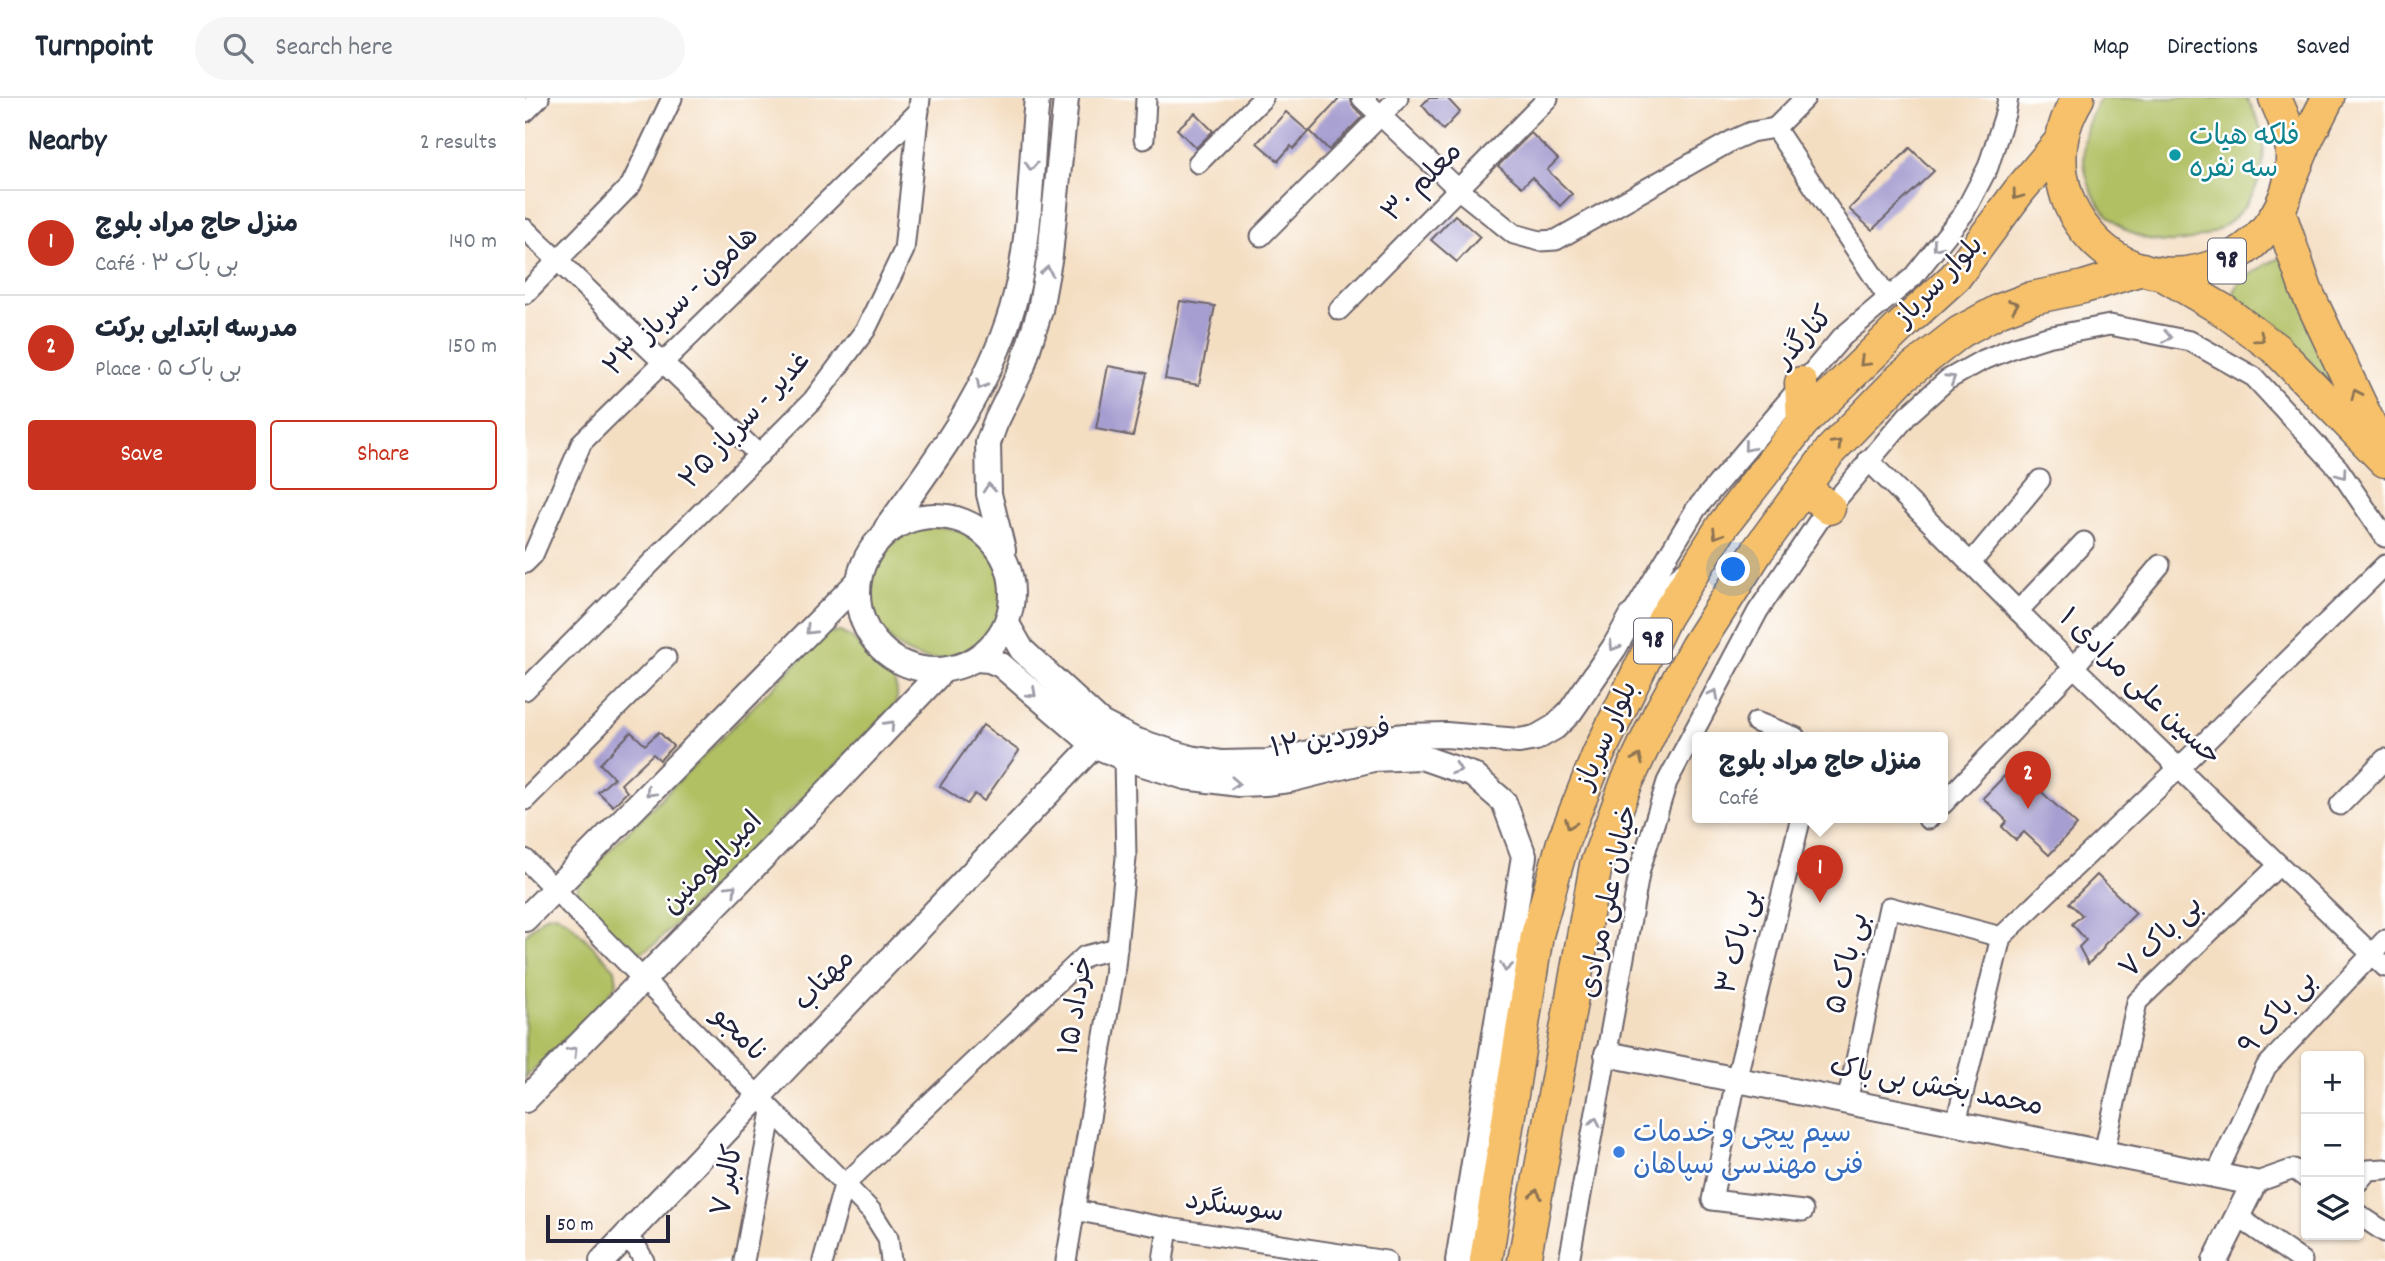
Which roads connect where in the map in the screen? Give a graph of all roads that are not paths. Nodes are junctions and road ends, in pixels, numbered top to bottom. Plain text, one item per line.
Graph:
1 (539, 98) edge
2 (672, 98) edge
3 (1037, 98) edge
4 (1066, 98) edge
5 (1146, 98) edge
6 (1263, 98) edge
7 (1362, 98) edge
8 (1398, 98) edge
9 (1548, 98) edge
10 (1805, 98) edge
11 (2008, 98) edge
12 (2275, 98) edge
13 (2328, 98) edge
14 (2071, 103) edge
15 (919, 104) edge
16 (525, 112) edge
17 (1381, 115) junction
18 (1775, 128) junction
19 (1144, 139) dead end
20 (2060, 142) junction
21 (1198, 163) dead end
22 (1458, 189) junction
23 (2284, 198) junction
24 (525, 229) edge
25 (1261, 236) dead end
26 (558, 260) junction
27 (2152, 271) junction
28 (525, 293) edge
29 (1888, 298) junction
30 (1339, 310) dead end
31 (663, 362) junction
32 (1801, 383) junction
33 (1803, 422) junction
34 (759, 455) junction
35 (2385, 456) edge
36 (1868, 460) junction
37 (2385, 461) edge
38 (2040, 480) dead end
39 (1804, 487) junction
40 (1829, 508) junction
41 (2385, 537) edge
42 (879, 539) junction
43 (2084, 542) dead end
44 (1004, 554) junction
45 (525, 563) edge
46 (1970, 564) junction
47 (2160, 565) dead end
48 (2385, 565) edge
49 (1697, 566) junction
50 (858, 582) junction
51 (2018, 611) junction
52 (1632, 615) junction
53 (1007, 624) junction
54 (666, 658) dead end
55 (976, 659) junction
56 (2074, 667) junction
57 (943, 670) junction
58 (525, 690) edge
59 (1756, 722) dead end
60 (1694, 732) edge
61 (1782, 732) edge
62 (1692, 735) edge
63 (1094, 745) junction
64 (1129, 749) junction
65 (2385, 759) edge
66 (2179, 768) junction
67 (1948, 799) edge
68 (525, 800) edge
69 (2340, 805) dead end
70 (1800, 823) edge
71 (525, 859) edge
72 (2278, 866) junction
73 (555, 889) junction
74 (525, 919) edge
75 (2001, 937) junction
76 (2385, 940) edge
77 (1117, 948) junction
78 (2378, 962) edge
79 (644, 978) junction
80 (1607, 1054) junction
81 (1736, 1080) junction
82 (525, 1100) edge
83 (1847, 1102) junction
84 (765, 1104) junction
85 (1956, 1124) junction
86 (2104, 1153) junction
87 (2385, 1170) edge
88 (2216, 1175) junction
89 (2305, 1177) edge
90 (2362, 1177) edge
91 (2254, 1183) junction
92 (844, 1185) junction
93 (1074, 1210) junction
94 (1803, 1211) dead end
95 (2237, 1216) junction
96 (2364, 1218) edge
97 (1168, 1228) junction
98 (2385, 1232) edge
99 (625, 1237) junction
100 (1311, 1255) edge
101 (602, 1261) edge
102 (644, 1261) edge
103 (744, 1261) edge
104 (823, 1261) edge
105 (891, 1261) edge
106 (1066, 1261) edge
107 (1163, 1261) edge
108 (1386, 1261) edge
109 (1458, 1261) edge
110 (1486, 1261) edge
111 (1524, 1261) edge
112 (1569, 1261) edge
113 (2215, 1261) edge
114 (2302, 1261) edge

1 - 16 street
2 - 26 street
3 -> 42 street
44 -> 4 street
5 - 19 street
6 - 21 street
7 - 17 street
8 - 17 street
9 - 22 street, معلم ۳۰
10 - 18 street
11 -> 29 street, کنارگذر
12 - 23 main road
13 - 23 main road
14 - 20 main road, 98
15 - 31 street, هامون - سرباز ۲۳
15 - 34 street, غدیر - سرباز ۲۵
17 - 22 street
17 - 25 street
18 - 22 street
18 - 29 street
20 - 27 main road, 98
20 -> 33 main road, بلوار سرباز / 98
22 - 30 street, معلم ۳۰
23 - 27 main road, 98
35 -> 23 main road
24 - 26 street
26 - 28 street
26 - 31 street
27 -> 37 main road
39 -> 27 main road, بلوار سرباز / 98
29 - 32 street, کنارگذر
31 - 34 street
31 - 45 street, هامون - سرباز ۲۳
32 - 33 main road
32 -> 52 street, کنارگذر
33 -> 49 main road, بلوار سرباز / 98
34 - 58 street, غدیر - سرباز ۲۵
36 - 40 street, خیابان علی مرادی
36 -> 41 street, خیابان علی مرادی
36 - 46 street, حسین علی مرادی ۱
38 - 46 street
39 - 40 main road
111 -> 39 main road, بلوار سرباز / 98
60 -> 40 street, خیابان علی مرادی
42 - 44 street
42 - 50 street
43 - 51 street
44 - 53 street
46 - 51 street, حسین علی مرادی ۱
47 - 56 street
48 - 66 street
49 - 52 street, ۱۲ فروردین
49 -> 110 main road, بلوار سرباز / 98
50 - 57 street
50 -> 73 street
51 - 56 street, حسین علی مرادی ۱
52 -> 64 street, ۱۲ فروردین
53 - 55 street
53 - 64 street, ۱۲ فروردین
54 - 68 street
55 - 57 street
55 -> 63 street, ۱۲ فروردین
56 - 66 street, حسین علی مرادی ۱
56 - 67 street
79 -> 57 street, امیرالمومنین
59 - 61 street
80 -> 62 street, خیابان علی مرادی
63 - 64 street, ۱۲ فروردین
63 - 84 street, مهتاب
64 - 77 street, ۱۵ خرداد
64 -> 109 street, ۱۲ فروردین
65 - 69 street
66 - 72 street, حسین علی مرادی ۱
66 - 75 street
70 - 81 street, بی باک ۳
71 - 73 street, نامجو
72 - 78 street, حسین علی مرادی ۱
72 - 86 street, بی باک ۷
73 - 74 street
73 - 79 street, نامجو
75 - 83 street, بی باک ۵
75 - 85 street
76 - 78 street, بی باک ۹
77 - 92 street
77 - 93 street, ۱۵ خرداد
78 - 88 street, بی باک ۹
82 -> 79 street, امیرالمومنین
79 - 84 street, نامجو
80 - 81 street, محمد بخش بی باک
112 -> 80 street, خیابان علی مرادی
81 - 83 street, محمد بخش بی باک
81 - 94 street, بی باک ۳
83 - 85 street, محمد بخش بی باک
84 - 92 street, نامجو
84 - 99 street, مهتاب
84 - 103 street, کالبر ۷
85 - 86 street, محمد بخش بی باک
86 - 88 street, محمد بخش بی باک
87 - 90 street
88 - 91 street, محمد بخش بی باک
89 - 91 street
91 - 95 street
92 - 104 street
92 - 105 street, نامجو
93 - 97 street, سوسنگرد
93 - 106 street, ۱۵ خرداد
95 - 113 street
95 - 114 street
96 - 98 street
97 - 100 street, سوسنگرد
97 - 107 street
99 - 101 street, مهتاب
99 - 102 street
100 - 108 street, سوسنگرد

